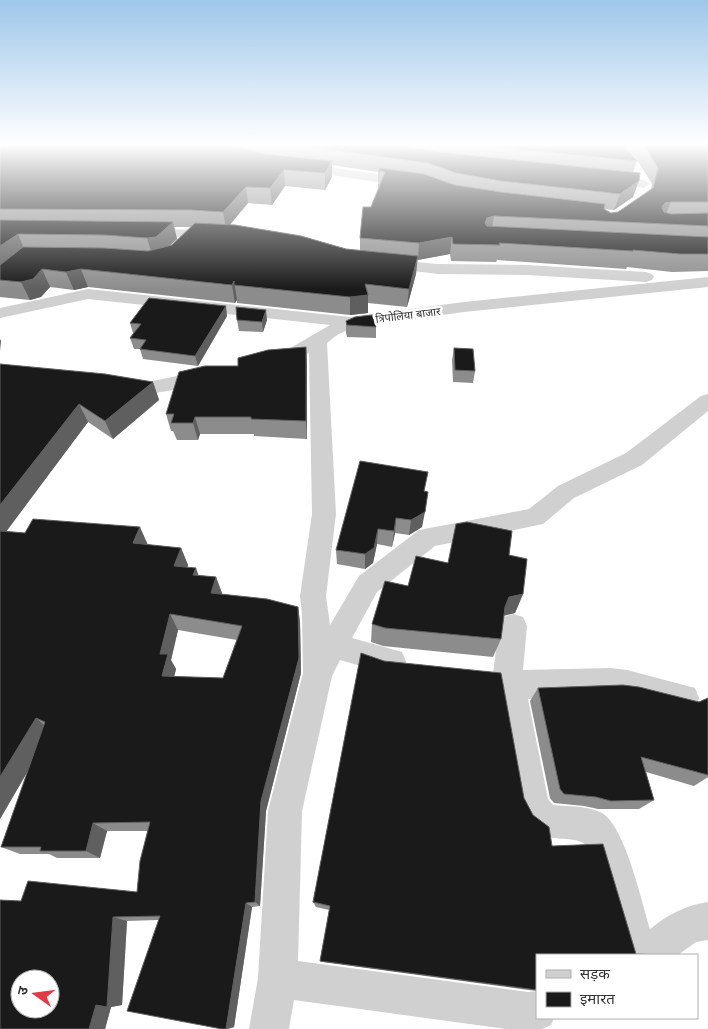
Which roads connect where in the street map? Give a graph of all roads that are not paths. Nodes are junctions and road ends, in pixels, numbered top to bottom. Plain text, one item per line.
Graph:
1 (642, 193) edge
2 (641, 200) edge
3 (131, 232) edge
4 (194, 233) junction
5 (230, 235) edge
6 (182, 246) edge
7 (373, 262) edge
8 (708, 282) edge
9 (0, 313) edge
10 (350, 322) junction
11 (318, 341) junction
12 (260, 362) edge
13 (226, 370) edge
14 (111, 386) edge
15 (705, 410) edge
16 (513, 626) dead end
17 (334, 645) junction
18 (416, 666) edge
19 (318, 674) junction
20 (499, 677) junction
21 (684, 698) edge
22 (708, 921) edge
23 (639, 954) edge
24 (653, 954) edge
25 (278, 978) junction
26 (536, 1011) edge
27 (269, 1029) edge

1 - 2 street
3 - 4 street
4 - 5 street
4 - 6 street
7 - 8 street
8 - 10 street, त्रिपोलिया बाजार
9 - 10 street
10 - 11 street, त्रिपोलिया बाजार
11 - 12 street, त्रिपोलिया बाजार
11 - 19 street
13 - 14 street
15 - 17 street
16 - 20 street
17 - 18 street
17 - 19 street
19 - 25 street
20 - 21 street
20 - 23 street
22 - 24 street
25 - 26 street
25 - 27 street

